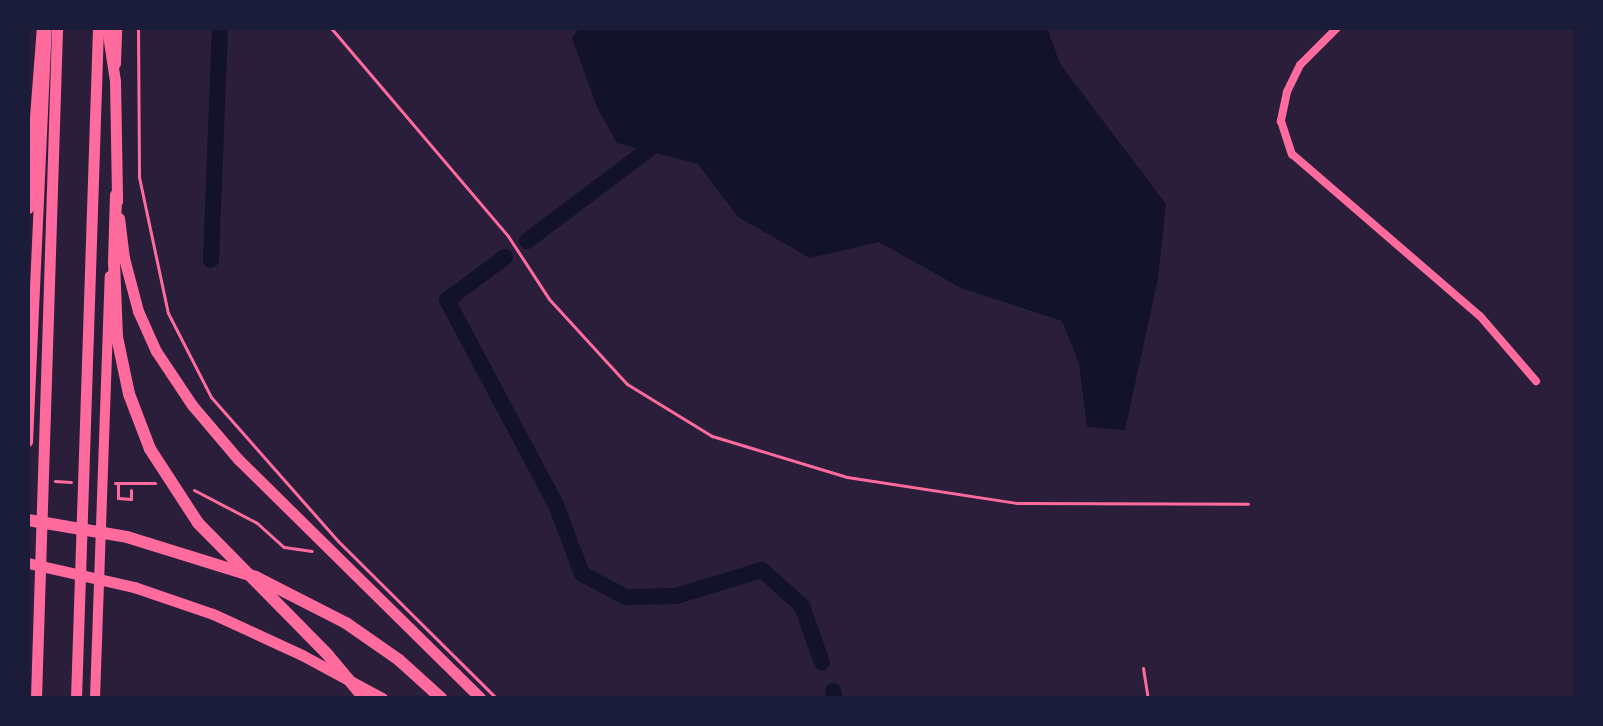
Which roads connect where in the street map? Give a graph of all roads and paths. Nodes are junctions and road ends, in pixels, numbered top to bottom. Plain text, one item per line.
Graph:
1 (44, 28) edge
2 (57, 28) edge
3 (98, 28) edge
4 (107, 28) edge
5 (117, 28) edge
6 (138, 28) edge
7 (331, 28) edge
8 (1337, 28) edge
9 (116, 195) junction
10 (29, 196) edge
11 (28, 208) edge
12 (1536, 381) dead end
13 (28, 442) edge
14 (119, 483) dead end
15 (131, 490) dead end
16 (1248, 504) dead end
17 (28, 520) edge
18 (28, 563) edge
19 (1143, 668) dead end
20 (36, 698) edge
21 (76, 698) edge
22 (95, 698) edge
23 (364, 698) edge
24 (382, 698) edge
25 (441, 698) edge
26 (480, 698) edge
27 (496, 698) edge
28 (1148, 698) edge

1 - 10 highway
1 - 13 main road
2 - 20 highway
3 - 21 highway
4 - 9 highway
5 - 22 main road
6 - 27 lane
7 - 16 lane
8 - 12 street
9 - 23 highway
9 - 26 highway
10 - 11 highway
14 - 15 path
17 - 25 highway
18 - 24 highway
19 - 28 lane

